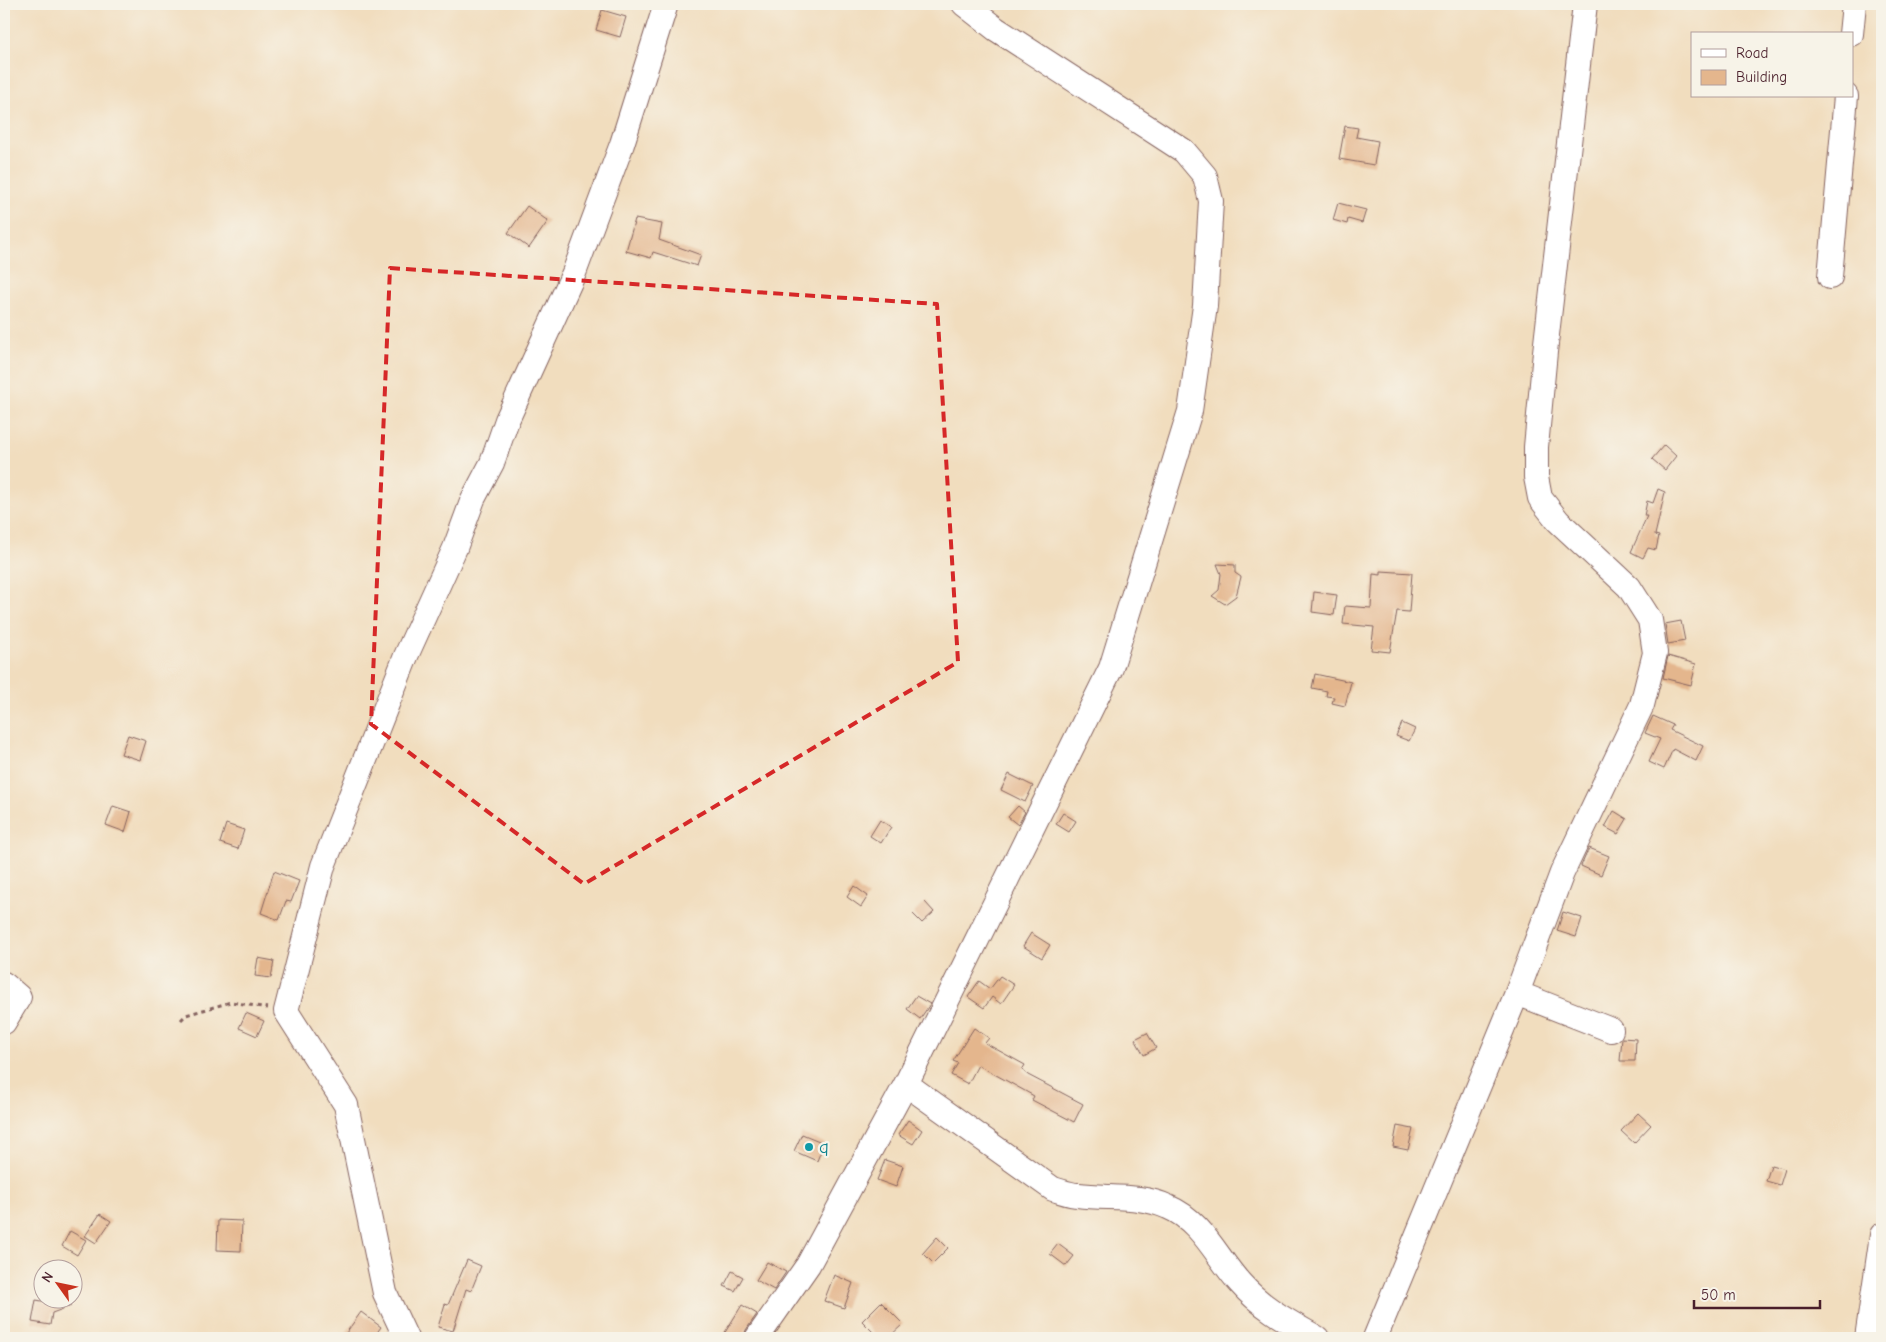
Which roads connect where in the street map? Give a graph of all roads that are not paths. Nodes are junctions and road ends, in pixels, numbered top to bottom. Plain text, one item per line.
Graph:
1 (666, 4) edge
2 (964, 4) edge
3 (1584, 4) edge
4 (1854, 4) edge
5 (1851, 32) edge
6 (1846, 98) edge
7 (1830, 277) dead end
8 (4, 984) edge
9 (1517, 993) junction
10 (4, 1022) edge
11 (1611, 1030) dead end
12 (906, 1084) junction
13 (1882, 1235) edge
14 (406, 1338) edge
15 (757, 1338) edge
16 (1317, 1338) edge
17 (1375, 1338) edge
18 (1867, 1338) edge

1 - 14 street
2 - 12 street
3 - 9 street
4 - 5 street
6 - 7 street
8 - 10 street
9 - 11 street
9 - 17 street
12 - 15 street
12 - 16 street
13 - 18 street

